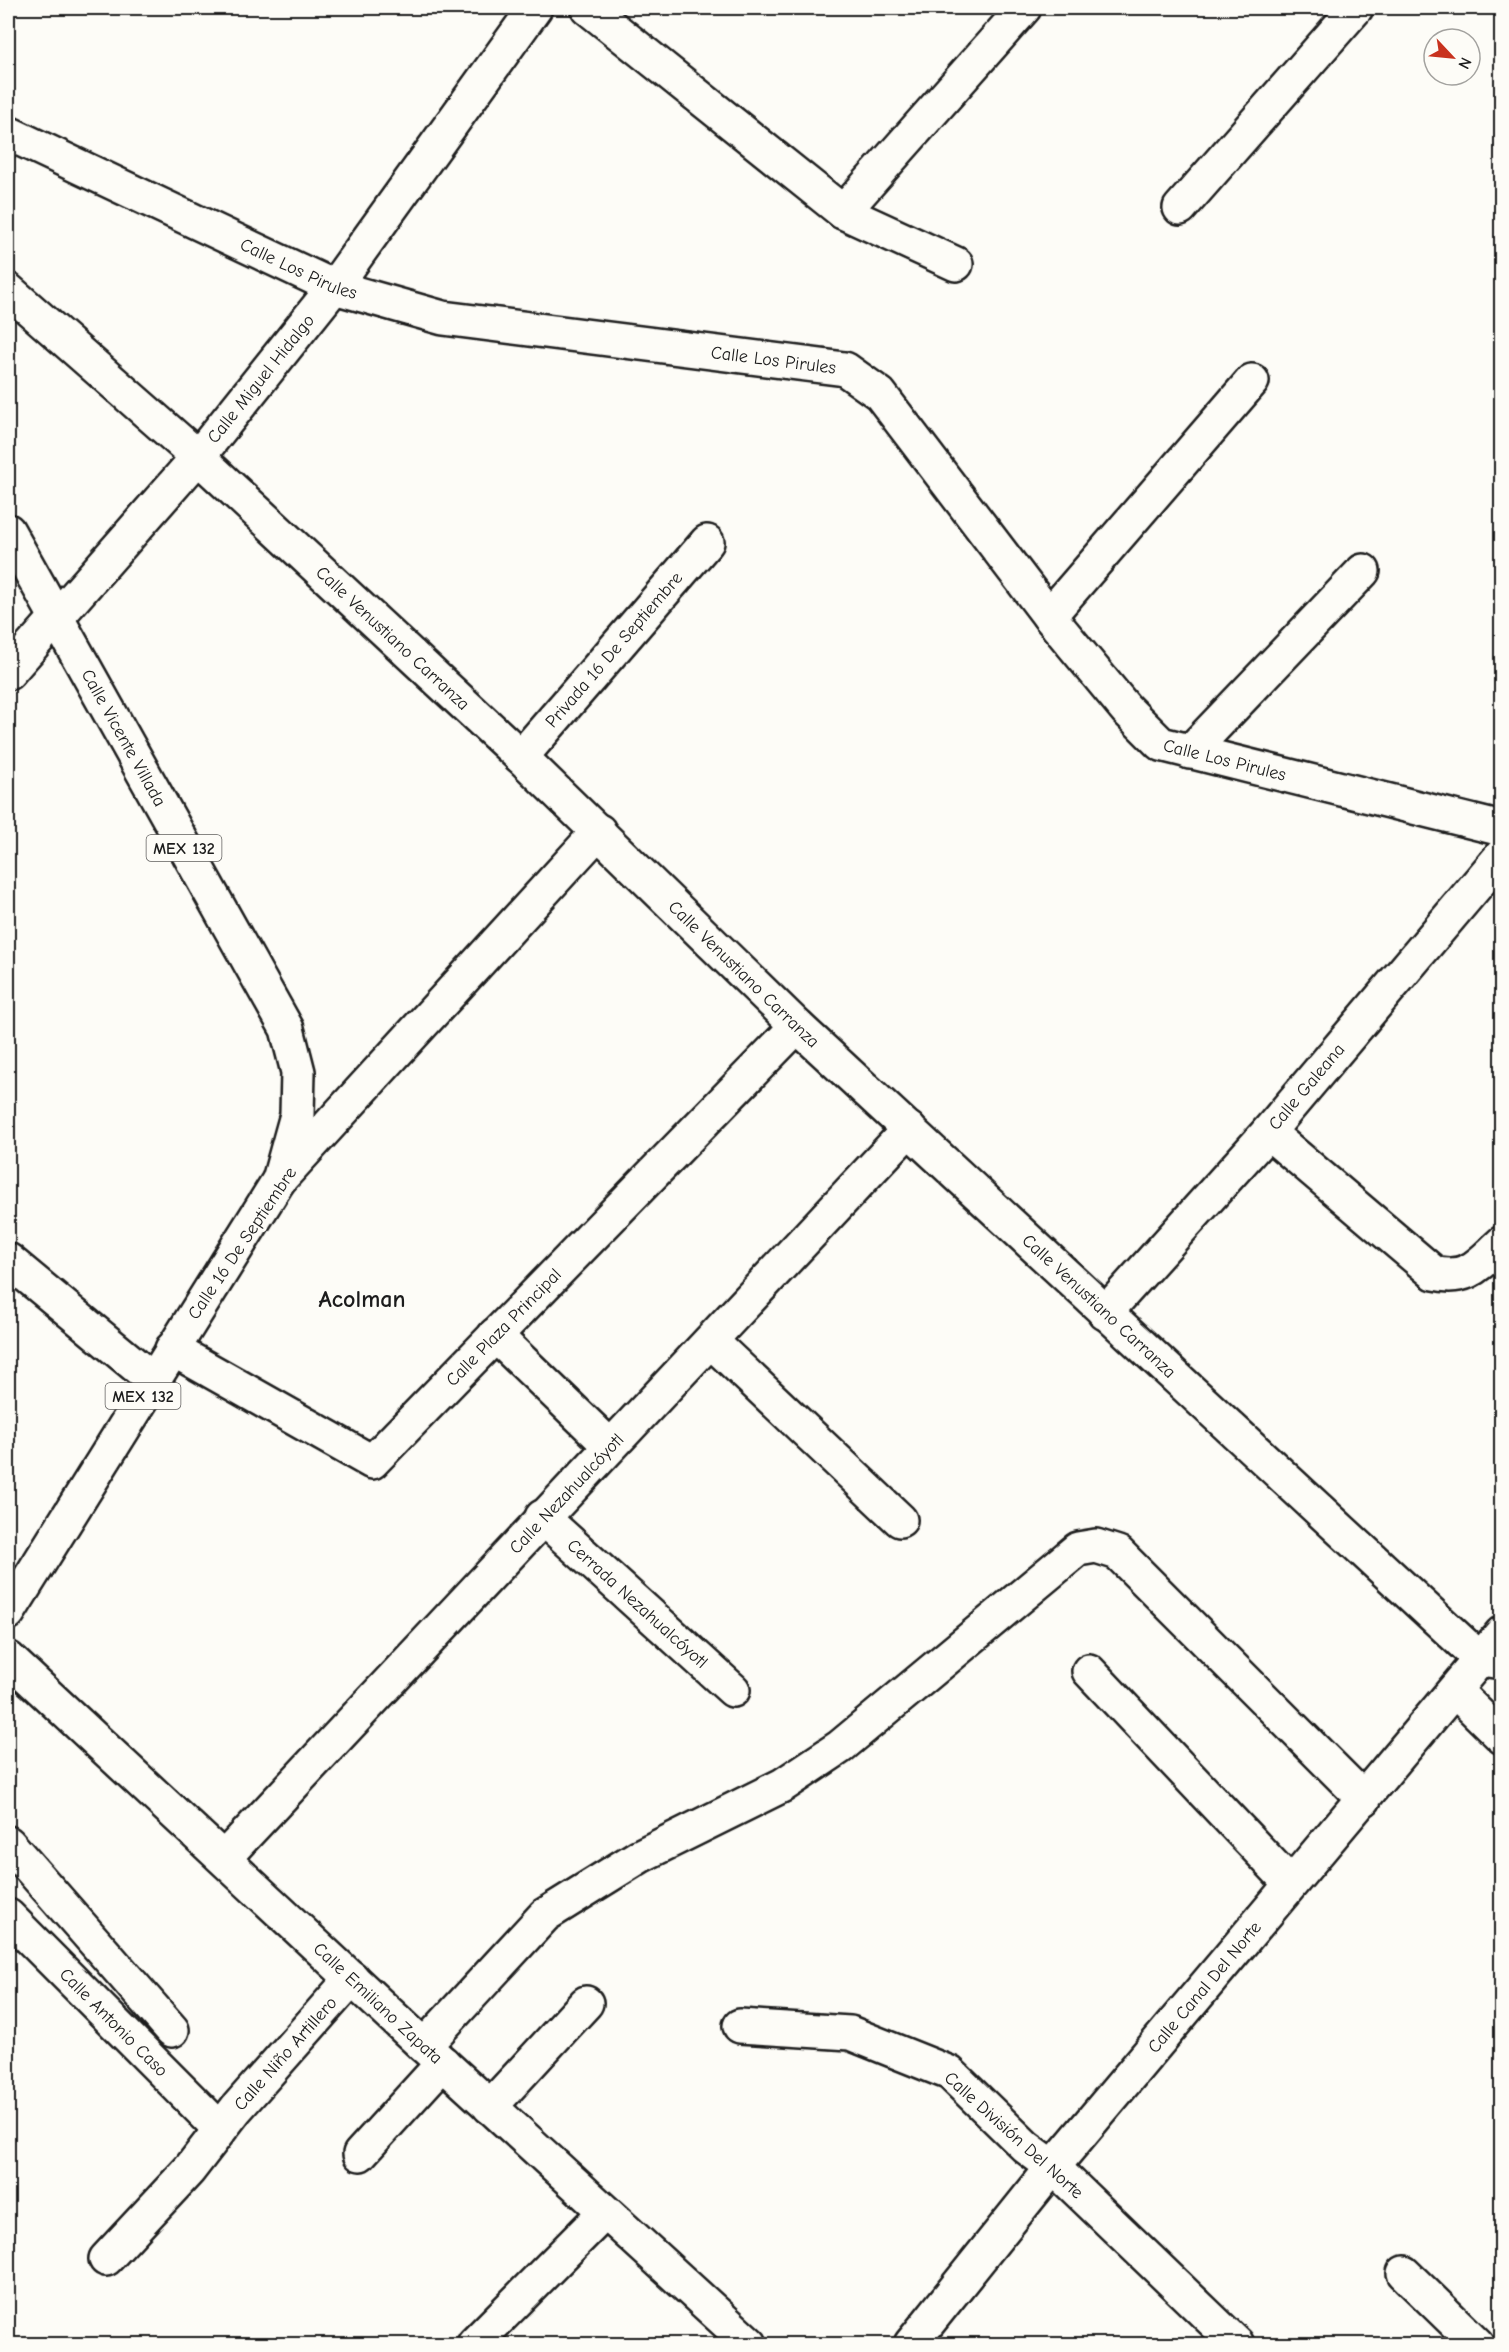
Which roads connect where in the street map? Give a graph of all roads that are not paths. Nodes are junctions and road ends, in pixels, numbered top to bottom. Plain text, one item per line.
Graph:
1 (535, 8) edge
2 (588, 8) edge
3 (1024, 8) edge
4 (1356, 8) edge
5 (8, 133) edge
6 (1180, 208) dead end
7 (843, 212) junction
8 (956, 264) dead end
9 (334, 287) junction
10 (8, 290) edge
11 (1252, 381) dead end
12 (198, 457) junction
13 (8, 531) edge
14 (707, 542) dead end
15 (1363, 571) dead end
16 (1049, 616) junction
17 (54, 618) junction
18 (8, 673) edge
19 (1190, 752) junction
20 (521, 757) junction
21 (1502, 830) edge
22 (599, 831) junction
23 (1502, 855) edge
24 (797, 1026) junction
25 (909, 1130) junction
26 (1268, 1132) junction
27 (279, 1180) junction
28 (1502, 1243) edge
29 (8, 1260) edge
30 (1105, 1313) junction
31 (495, 1335) junction
32 (711, 1341) junction
33 (172, 1349) junction
34 (153, 1380) junction
35 (610, 1446) junction
36 (542, 1517) junction
37 (900, 1520) dead end
38 (8, 1613) edge
39 (1502, 1633) edge
40 (8, 1658) edge
41 (1491, 1661) edge
42 (1089, 1671) dead end
43 (733, 1690) dead end
44 (1455, 1691) junction
45 (1502, 1737) edge
46 (1364, 1799) junction
47 (8, 1843) edge
48 (224, 1858) junction
49 (1289, 1882) junction
50 (8, 1916) edge
51 (352, 1978) junction
52 (586, 2002) dead end
53 (740, 2026) dead end
54 (172, 2030) dead end
55 (433, 2055) junction
56 (490, 2107) junction
57 (220, 2129) junction
58 (360, 2154) dead end
59 (1053, 2167) junction
60 (605, 2212) junction
61 (106, 2259) dead end
62 (1404, 2273) dead end
63 (474, 2344) edge
64 (750, 2344) edge
65 (911, 2344) edge
66 (1237, 2344) edge
67 (1477, 2344) edge

1 - 9 street, Calle Miguel Hidalgo
2 - 7 street
3 - 7 street
4 - 6 street
5 - 9 street, Calle Los Pirules
7 - 8 street
9 - 12 street, Calle Miguel Hidalgo
9 - 16 street, Calle Los Pirules
10 - 12 street, Calle Venustiano Carranza
11 - 16 street
12 - 17 street, Calle Miguel Hidalgo
12 - 20 street, Calle Venustiano Carranza
13 - 17 street, Calle Vicente Villada / MEX 132
14 - 20 street, Privada 16 De Septiembre
15 - 19 street
16 - 19 street, Calle Los Pirules
17 - 18 street, Calle Miguel Hidalgo
17 - 27 street, Calle Vicente Villada / MEX 132
19 - 21 street, Calle Los Pirules
20 - 22 street, Calle Venustiano Carranza
22 - 24 street, Calle Venustiano Carranza
22 - 27 street, Calle 16 De Septiembre
23 - 26 street, Calle Galeana
24 - 25 street, Calle Venustiano Carranza
24 - 31 street, Calle Plaza Principal
25 - 30 street, Calle Venustiano Carranza
25 - 32 street, Calle Nezahualcóyotl
26 - 28 street
26 - 30 street, Calle Galeana
27 - 33 street, Calle 16 De Septiembre / MEX 132
29 - 34 street
30 - 41 street, Calle Venustiano Carranza
31 - 33 street, Calle Plaza Principal
31 - 35 street
32 - 35 street, Calle Nezahualcóyotl
32 - 37 street
33 - 34 street, Calle 16 De Septiembre / MEX 132
34 - 38 street, Calle 16 De Septiembre / MEX 132
35 - 36 street, Calle Nezahualcóyotl
36 - 43 street, Cerrada Nezahualcóyotl
36 - 48 street, Calle Nezahualcóyotl
39 - 41 street, Calle Canal Del Norte
40 - 48 street, Calle Emiliano Zapata
41 - 44 street, Calle Canal Del Norte
42 - 49 street
44 - 45 street
44 - 46 street, Calle Canal Del Norte
46 - 49 street, Calle Canal Del Norte
46 - 55 street
47 - 54 street
48 - 51 street, Calle Emiliano Zapata
49 - 59 street, Calle Canal Del Norte
50 - 57 street, Calle Antonio Caso
51 - 55 street, Calle Emiliano Zapata
51 - 57 street, Calle Niño Artillero
52 - 56 street
53 - 59 street, Calle División Del Norte
55 - 56 street, Calle Emiliano Zapata
55 - 58 street
56 - 60 street, Calle Emiliano Zapata
57 - 61 street, Calle Niño Artillero
59 - 65 street, Calle Canal Del Norte
59 - 66 street, Calle División Del Norte
60 - 63 street
60 - 64 street, Calle Emiliano Zapata
62 - 67 street

